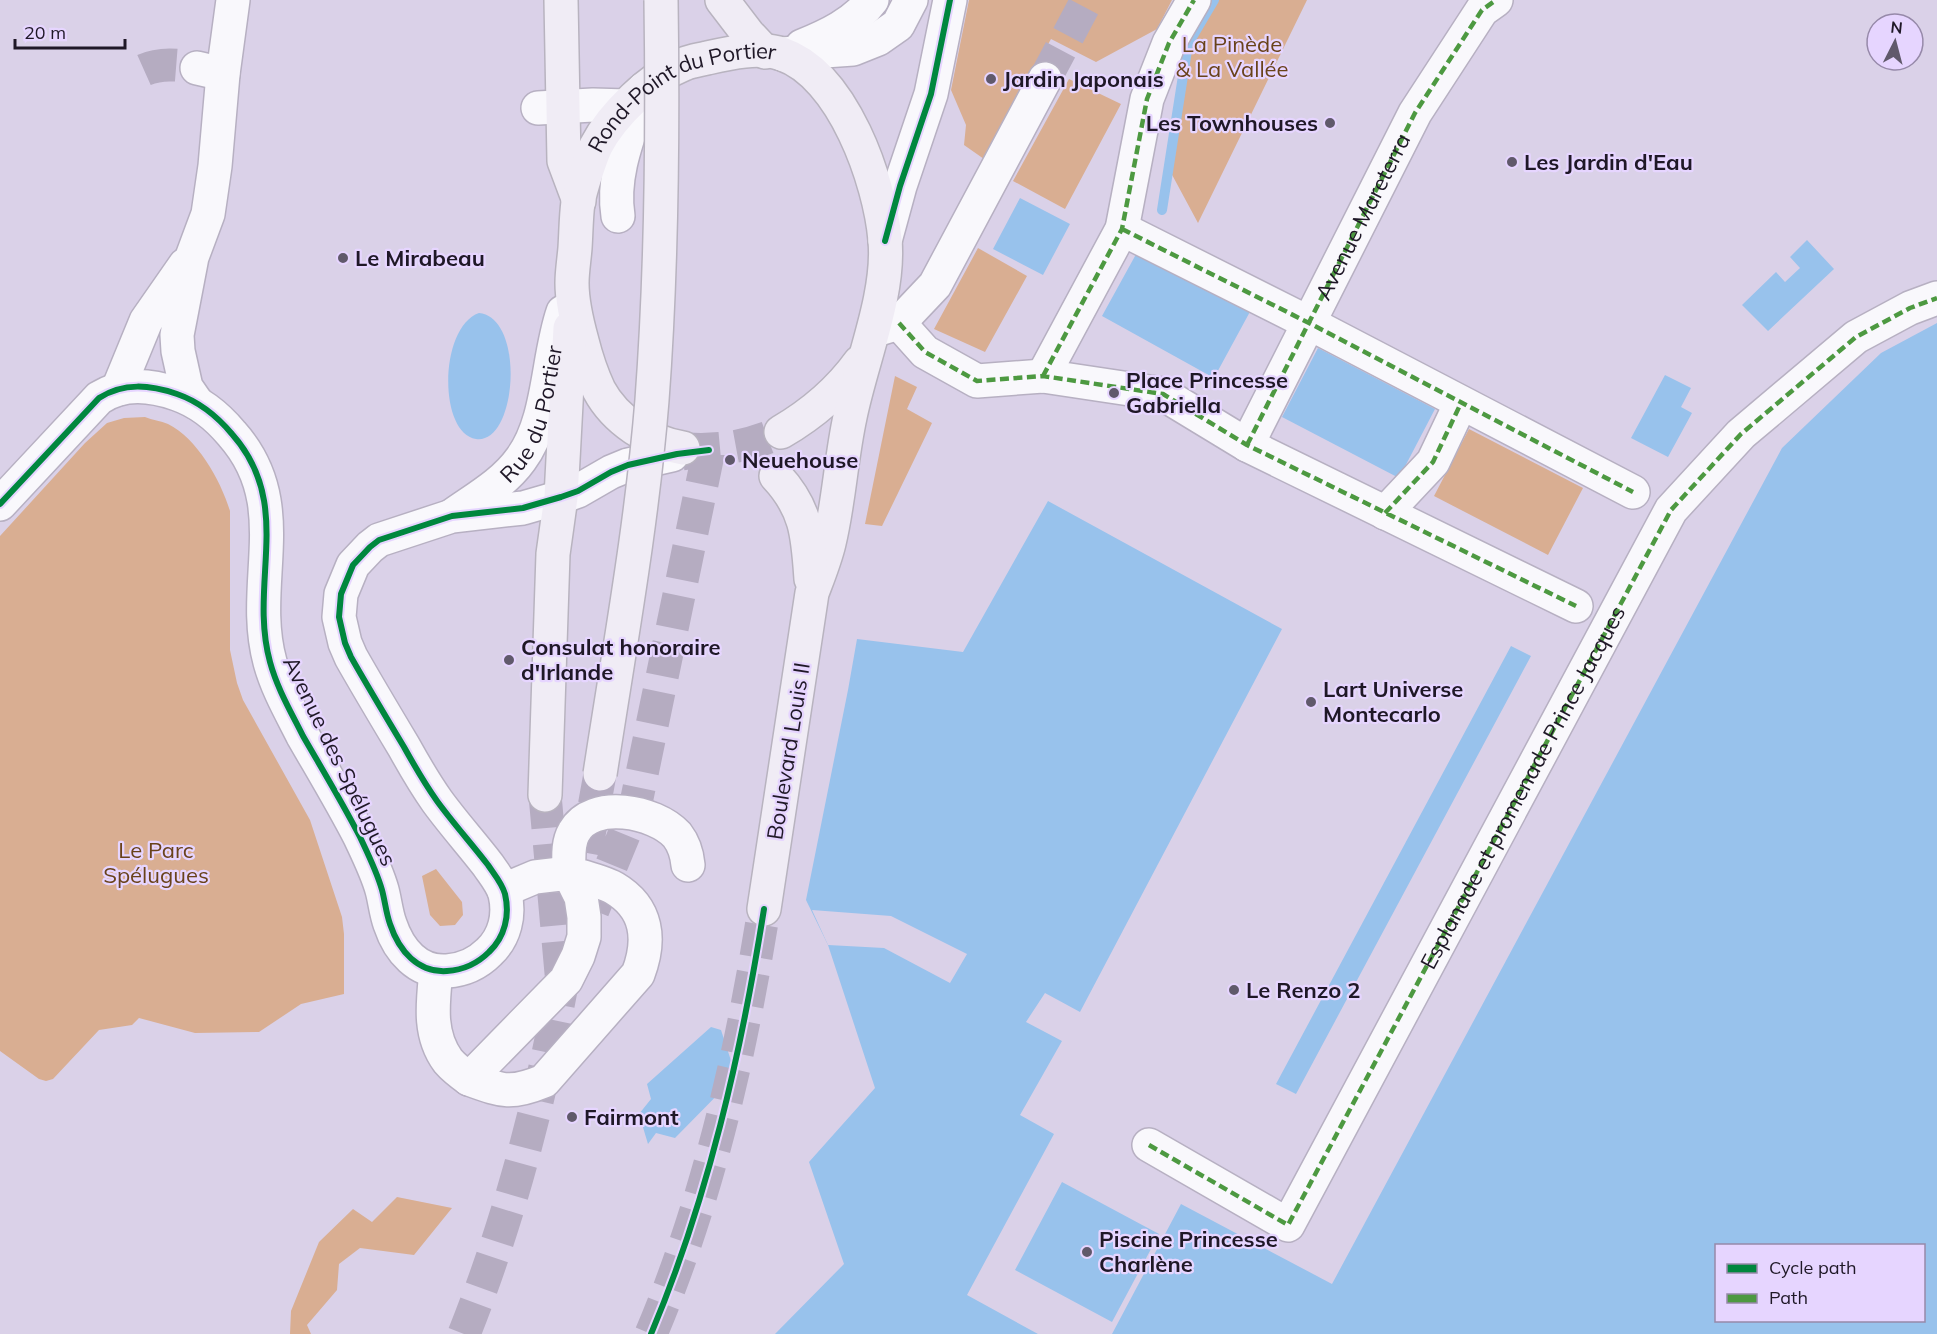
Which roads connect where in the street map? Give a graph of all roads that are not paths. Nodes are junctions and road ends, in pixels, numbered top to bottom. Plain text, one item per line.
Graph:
1 (233, 0) edge
2 (561, 0) edge
3 (661, 0) edge
4 (722, 0) edge
5 (872, 0) edge
6 (911, 0) edge
7 (950, 0) edge
8 (1194, 0) edge
9 (1496, 0) edge
10 (773, 53) junction
11 (1046, 79) tunnel mouth
12 (636, 98) junction
13 (551, 107) junction
14 (579, 201) junction
15 (618, 216) dead end
16 (1122, 229) junction
17 (885, 241) junction
18 (192, 257) junction
19 (572, 284) junction
20 (1937, 298) edge
21 (1309, 323) junction
22 (879, 336) junction
23 (1043, 376) junction
24 (118, 389) junction
25 (197, 403) junction
26 (1461, 403) junction
27 (781, 432) tunnel mouth
28 (1247, 445) junction
29 (682, 451) joint
30 (777, 476) dead end
31 (1633, 492) dead end
32 (561, 497) junction
33 (0, 504) edge
34 (1385, 513) junction
35 (452, 516) junction
36 (812, 593) junction
37 (1576, 606) dead end
38 (600, 774) tunnel mouth
39 (545, 795) tunnel mouth
40 (688, 865) dead end
41 (569, 873) junction
42 (504, 890) junction
43 (764, 909) tunnel mouth
44 (436, 971) junction
45 (469, 1080) junction
46 (1149, 1145) dead end

1 - 18 street
2 - 13 main road
3 - 38 main road, bridge
4 - 10 main road
5 - 10 street
6 - 10 street
7 - 17 street
8 - 16 street
9 - 21 street, Avenue Mareterra
10 - 12 main road, Rond-Point du Portier
10 - 17 main road, Rond-Point du Portier
11 - 22 street
12 - 13 street
12 - 14 main road, Rond-Point du Portier
12 - 15 street
13 - 14 main road
14 - 19 main road, Rond-Point du Portier
16 - 21 street
16 - 23 street
17 - 22 main road, Rond-Point du Portier
18 - 24 street
18 - 25 street
19 - 29 main road, Rond-Point du Portier
19 - 32 main road
19 - 35 street, Rue du Portier
20 - 46 street, Esplanade et promenade Prince Jacques
21 - 26 street
21 - 28 street, Avenue Mareterra
22 - 23 street
22 - 27 main road, Rond-Point du Portier
22 - 36 main road, Boulevard Louis II
23 - 28 street
24 - 25 street, Avenue des Spélugues
24 - 33 street, Avenue des Spélugues
25 - 44 street, Avenue des Spélugues
26 - 31 street
26 - 34 street
28 - 34 street
29 - 32 street
30 - 36 main road, Boulevard Louis II
32 - 35 street
32 - 39 main road
34 - 37 street
35 - 42 street
36 - 43 main road, Boulevard Louis II
40 - 41 street
41 - 42 street
41 - 45 street
41 - 45 street
42 - 44 street
44 - 45 street

